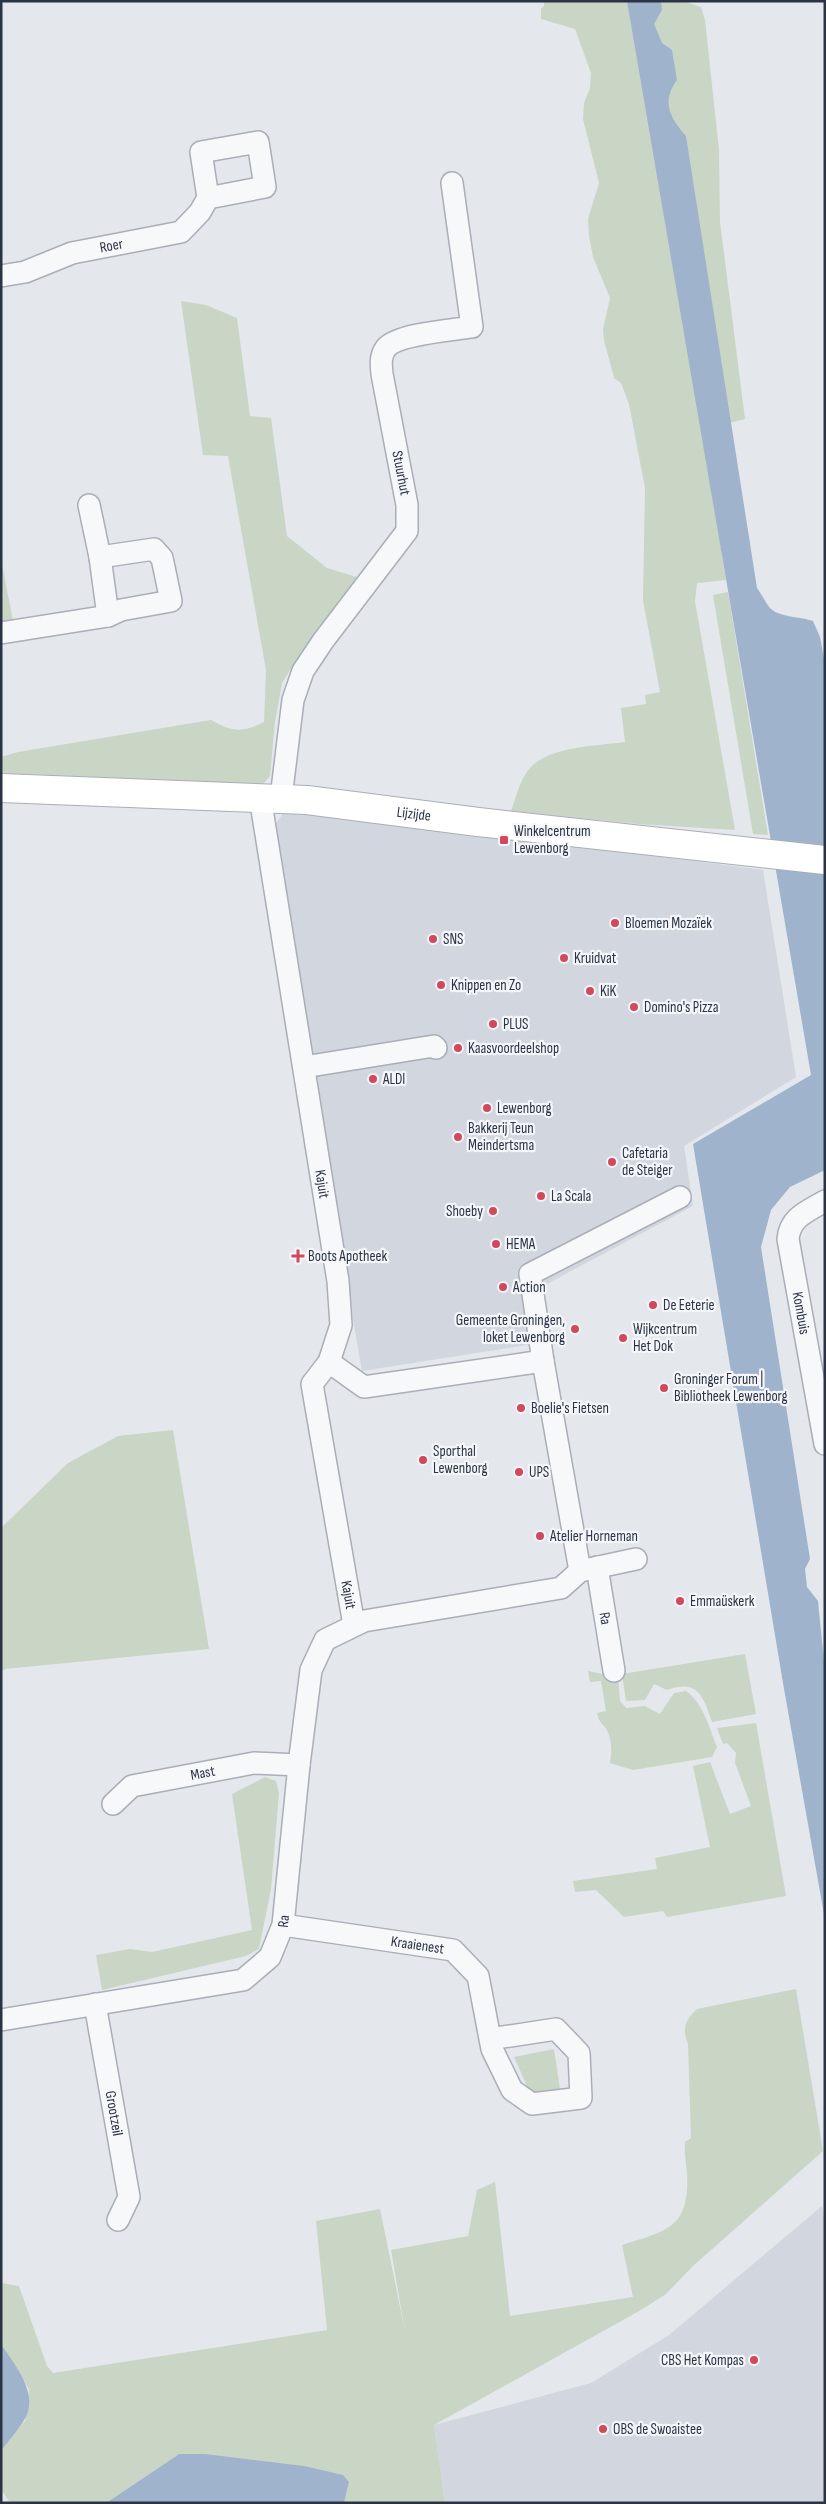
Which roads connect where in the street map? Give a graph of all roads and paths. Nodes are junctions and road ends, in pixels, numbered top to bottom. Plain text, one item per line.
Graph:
1 (452, 183) dead end
2 (208, 198) dead end
3 (1, 276) edge
4 (89, 505) dead end
5 (100, 557) junction
6 (108, 616) junction
7 (1, 633) edge
8 (1, 788) edge
9 (271, 798) junction
10 (825, 860) edge
11 (436, 1048) dead end
12 (304, 1066) junction
13 (680, 1197) dead end
14 (825, 1201) edge
15 (543, 1361) junction
16 (329, 1362) junction
17 (825, 1444) edge
18 (636, 1559) dead end
19 (589, 1569) junction
20 (354, 1625) junction
21 (614, 1671) dead end
22 (299, 1765) junction
23 (113, 1804) dead end
24 (283, 1925) junction
25 (95, 2004) junction
26 (1, 2020) edge
27 (490, 2039) junction
28 (118, 2220) dead end

1 - 9 street, Stuurhut
2 - 3 street, Roer
4 - 5 street
5 - 6 street
5 - 6 street
6 - 7 street
8 - 9 street, Lijzijde
9 - 10 street, Lijzijde
9 - 12 street, Kajuit
11 - 12 street
12 - 16 street, Kajuit
13 - 15 street
14 - 17 street, Kombuis
15 - 16 street
15 - 19 street
16 - 20 street, Kajuit
18 - 19 street
19 - 20 street, Kajuit
19 - 21 street, Ra
20 - 22 street, Ra
22 - 23 street, Mast
22 - 24 street, Ra
24 - 25 street, Ra
24 - 27 street, Kraaienest
25 - 26 street, Ra
25 - 28 street, Grootzeil
27 - 27 street, Kraaienest

